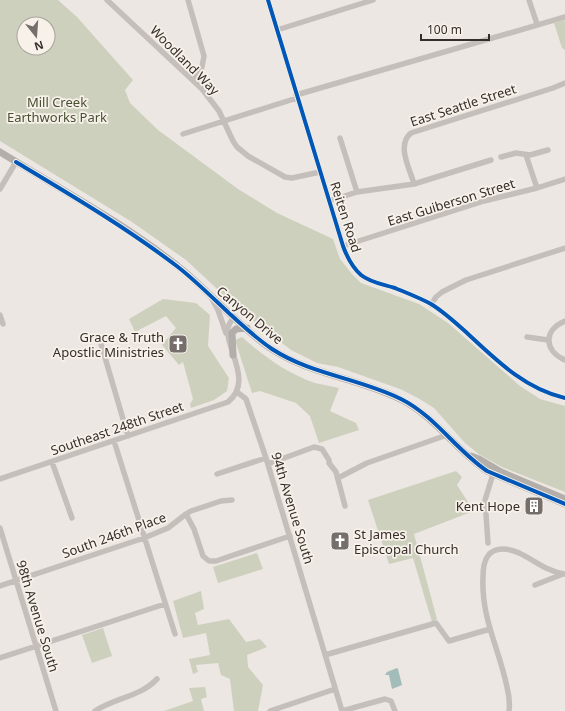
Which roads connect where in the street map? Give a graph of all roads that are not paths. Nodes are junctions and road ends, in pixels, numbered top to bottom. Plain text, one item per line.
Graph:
1 (108, 0) edge
2 (188, 0) edge
3 (268, 0) edge
4 (373, 0) edge
5 (529, 0) edge
6 (565, 17) edge
7 (537, 24) junction
8 (277, 30) junction
9 (194, 80) junction
10 (565, 83) edge
11 (297, 96) junction
12 (225, 121) junction
13 (183, 134) dead end
14 (340, 138) dead end
15 (548, 150) dead end
16 (0, 152) edge
17 (526, 155) junction
18 (501, 157) dead end
19 (491, 160) dead end
20 (16, 162) junction
21 (320, 172) junction
22 (565, 179) edge
23 (414, 184) junction
24 (536, 188) junction
25 (0, 189) edge
26 (357, 192) junction
27 (329, 201) junction
28 (343, 246) junction
29 (565, 248) edge
30 (210, 295) junction
31 (431, 304) junction
32 (0, 315) edge
33 (234, 317) junction
34 (565, 321) edge
35 (3, 324) dead end
36 (247, 328) junction
37 (99, 337) dead end
38 (527, 337) dead end
39 (548, 340) junction
40 (231, 347) junction
41 (233, 355) junction
42 (565, 360) edge
43 (237, 392) junction
44 (565, 398) edge
45 (447, 435) junction
46 (128, 436) junction
47 (114, 441) junction
48 (470, 456) junction
49 (266, 458) junction
50 (52, 462) junction
51 (268, 464) junction
52 (217, 474) dead end
53 (493, 474) junction
54 (338, 478) junction
55 (0, 479) edge
56 (565, 499) edge
57 (232, 500) dead end
58 (565, 504) edge
59 (345, 506) dead end
60 (186, 514) junction
61 (72, 518) dead end
62 (0, 528) edge
63 (290, 536) junction
64 (144, 538) junction
65 (488, 543) dead end
66 (16, 581) junction
67 (535, 585) dead end
68 (0, 586) edge
69 (166, 604) junction
70 (490, 629) junction
71 (175, 634) dead end
72 (36, 646) junction
73 (325, 655) junction
74 (0, 658) edge
75 (157, 679) dead end
76 (335, 689) junction
77 (56, 711) edge
78 (95, 711) edge
79 (270, 711) edge
80 (342, 711) edge
81 (395, 711) edge
82 (509, 711) edge

1 - 9 street, Woodland Way
2 - 9 street
3 - 8 street, Reiten Road
4 - 8 street
5 - 7 street
6 - 7 street
7 - 11 street
8 - 11 street, Reiten Road
9 - 12 street, Woodland Way
10 - 23 street, East Seattle Street
11 - 12 street
11 - 21 street, Reiten Road
12 - 13 street
12 - 21 street, Woodland Way
14 - 26 street
15 - 17 street
16 - 20 main road, Canyon Drive
17 - 18 street
17 - 24 street
19 - 23 street
20 - 25 street
20 - 30 main road, Canyon Drive
21 - 27 street, Reiten Road
22 - 24 street, East Guiberson Street
23 - 26 street
24 - 28 street, East Guiberson Street
26 - 27 street
27 - 28 street, Reiten Road
28 - 31 street, Reiten Road
29 - 31 street
30 - 33 main road, Canyon Drive
30 - 40 street
31 - 44 street, Reiten Road
32 - 35 street
33 - 36 main road, Canyon Drive
33 - 40 street
34 - 39 street
36 - 41 main road
36 - 45 main road, Canyon Drive
37 - 46 street
38 - 39 street
39 - 42 street
40 - 41 street
41 - 43 street
43 - 46 street, Southeast 248th Street
43 - 49 street, 94th Avenue South
45 - 48 main road, Canyon Drive
45 - 54 street
46 - 47 street, Southeast 248th Street
47 - 50 street, Southeast 248th Street
47 - 64 street
48 - 53 main road, Canyon Drive
48 - 56 main road, Canyon Drive
49 - 51 street, 94th Avenue South
49 - 52 street
50 - 55 street, Southeast 248th Street
50 - 61 street
51 - 54 street
51 - 63 street, 94th Avenue South
53 - 58 main road, Canyon Drive
53 - 65 street
54 - 59 street
57 - 60 street, South 246th Place
60 - 63 street
60 - 64 street, South 246th Place
62 - 66 street, 98th Avenue South
63 - 73 street, 94th Avenue South
64 - 66 street, South 246th Place
64 - 69 street
66 - 68 street, South 246th Place
66 - 72 street, 98th Avenue South
67 - 70 street
69 - 71 street
69 - 72 street
70 - 73 street
70 - 82 street
72 - 74 street
72 - 77 street, 98th Avenue South
73 - 76 street, 94th Avenue South
75 - 78 street
76 - 79 street
76 - 80 street, 94th Avenue South
80 - 81 street

